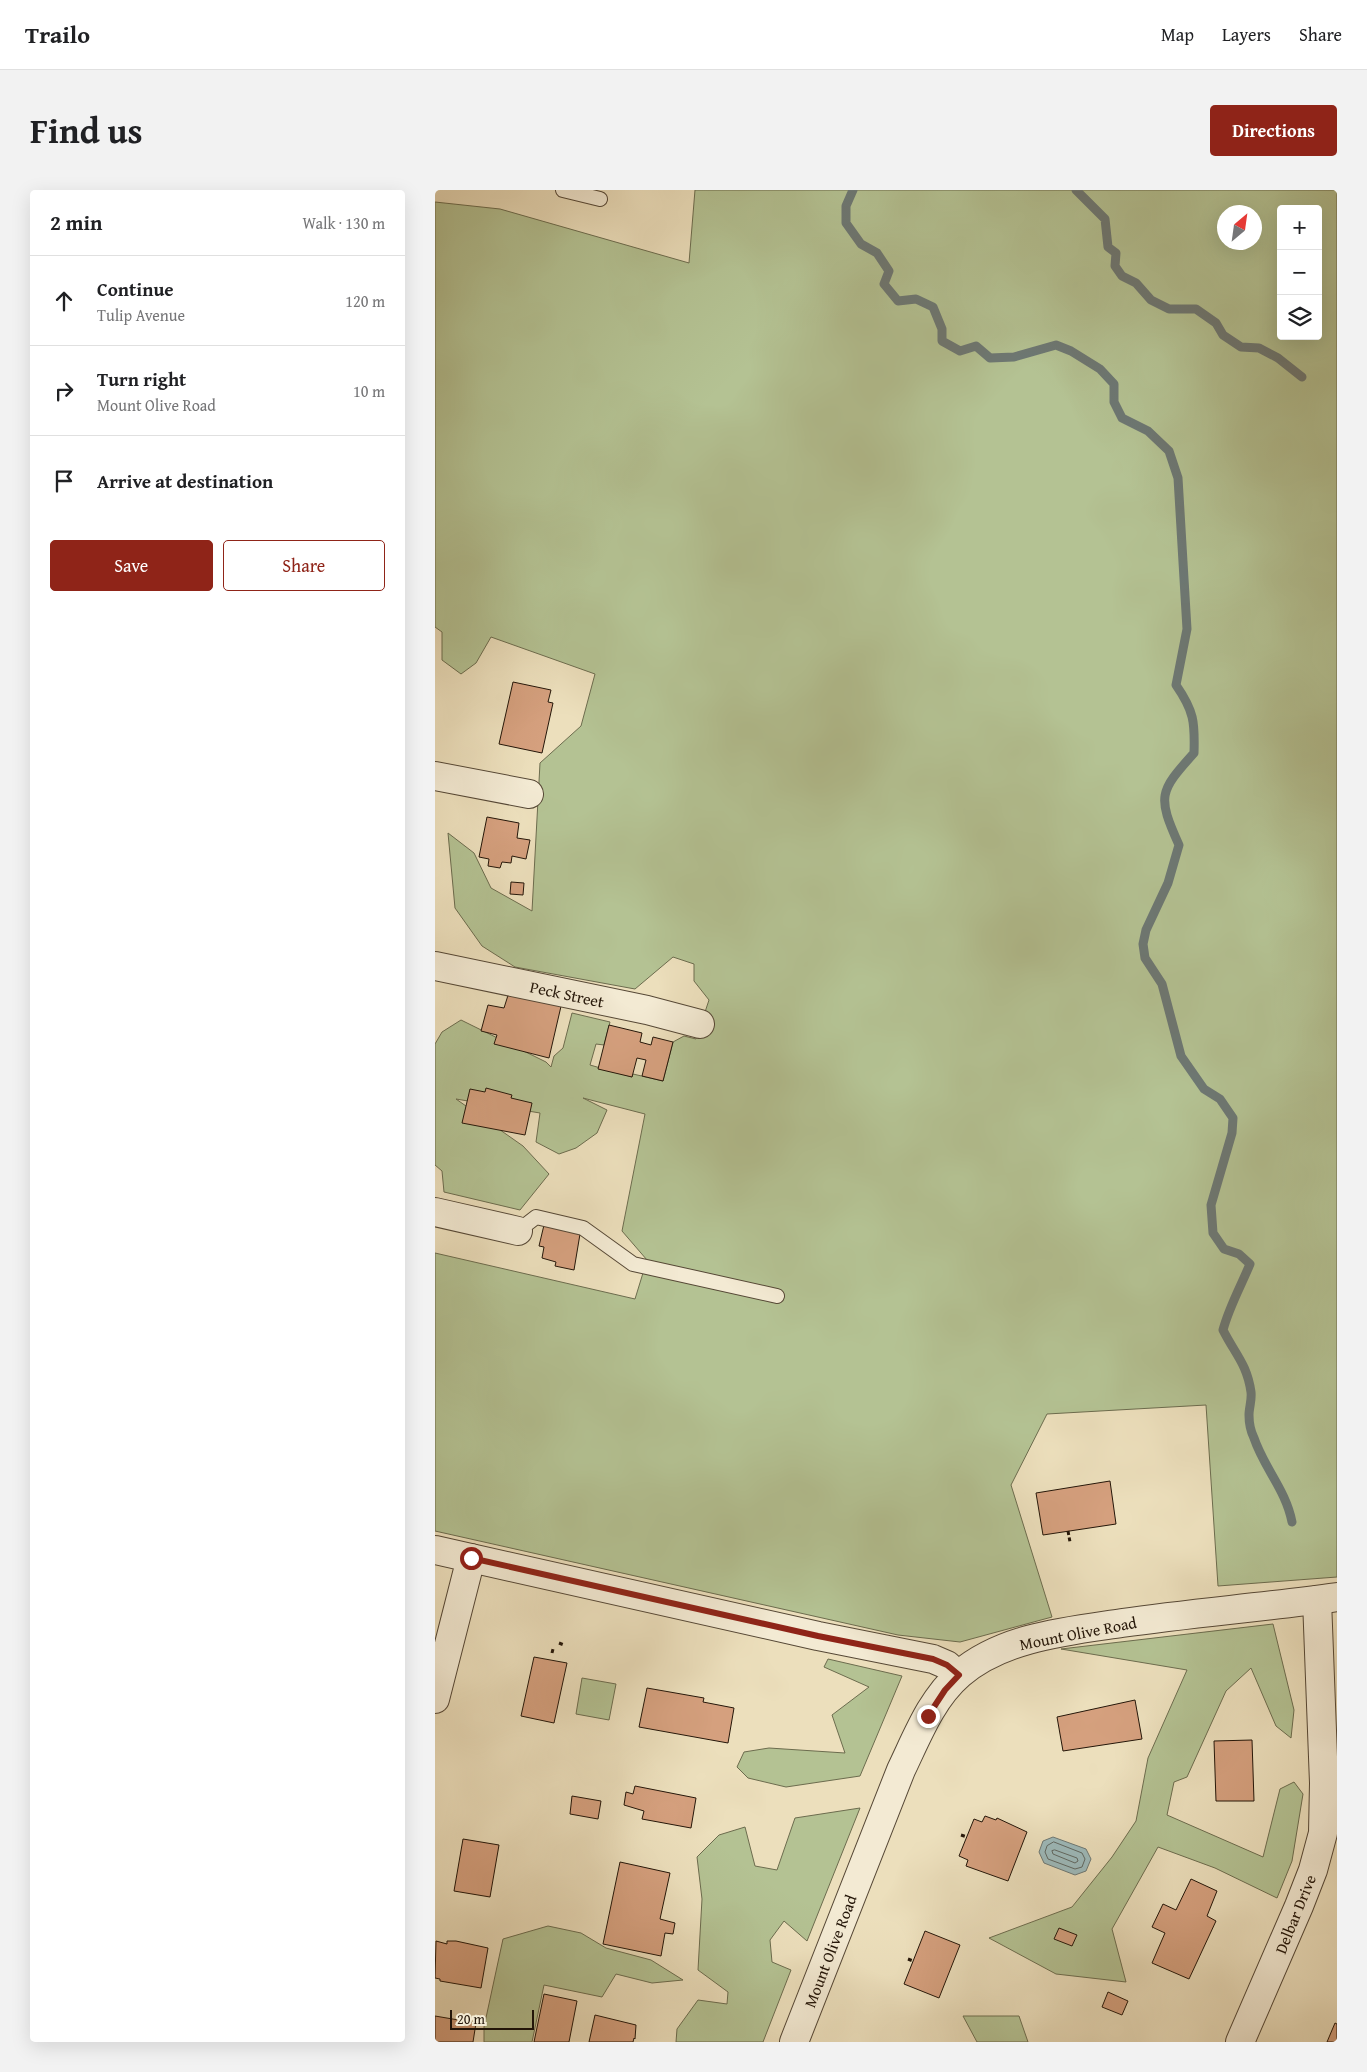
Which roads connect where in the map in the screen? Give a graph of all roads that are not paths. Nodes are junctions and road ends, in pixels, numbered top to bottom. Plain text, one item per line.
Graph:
1 (563, 190) edge
2 (600, 199) dead end
3 (435, 776) edge
4 (529, 794) dead end
5 (435, 966) edge
6 (699, 1024) dead end
7 (435, 1212) edge
8 (518, 1231) joint
9 (777, 1296) dead end
10 (435, 1550) edge
11 (471, 1558) junction
12 (1327, 1599) edge
13 (959, 1675) junction
14 (435, 1699) edge
15 (794, 2042) edge
16 (1240, 2042) edge

1 - 2 lane
3 - 4 street
5 - 6 street, Peck Street
7 - 8 street
8 - 9 lane
10 - 11 street
11 - 13 street
11 - 14 street
12 - 13 street, Mount Olive Road
12 - 16 street, Delbar Drive
13 - 15 street, Mount Olive Road

